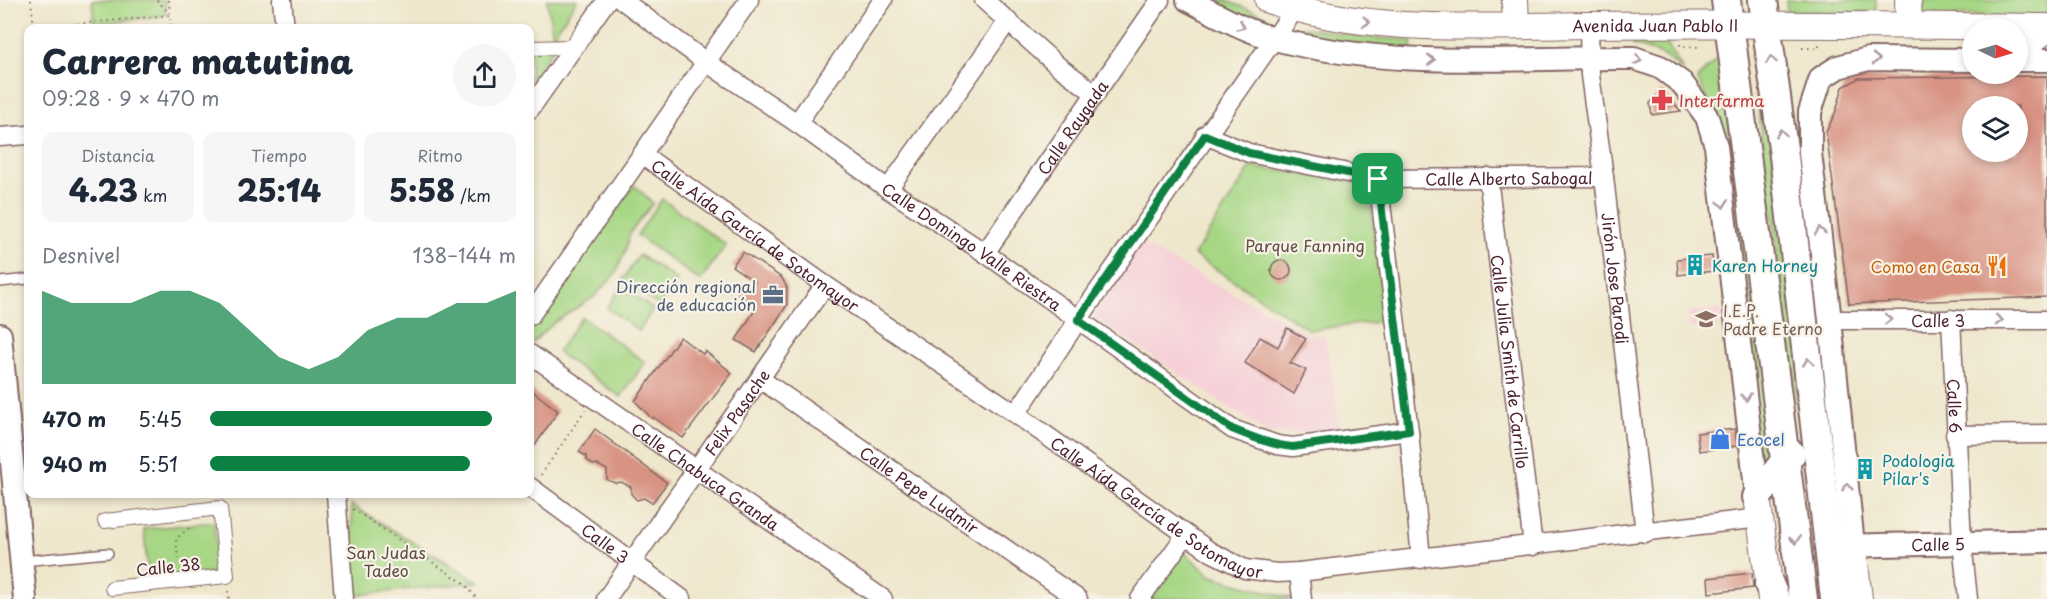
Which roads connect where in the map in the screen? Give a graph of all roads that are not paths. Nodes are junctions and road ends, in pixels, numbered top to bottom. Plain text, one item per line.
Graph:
1 (282, 0) edge
2 (607, 0) edge
3 (622, 0) edge
4 (749, 0) edge
5 (883, 0) edge
6 (984, 0) edge
7 (1160, 0) edge
8 (1188, 0) edge
9 (1268, 0) edge
10 (1515, 0) edge
11 (1295, 9) junction
12 (1764, 12) edge
13 (1728, 13) edge
14 (1908, 13) edge
15 (1008, 21) junction
16 (285, 24) edge
17 (1589, 25) junction
18 (1516, 26) junction
19 (2047, 28) edge
20 (1274, 39) junction
21 (2028, 43) edge
22 (574, 47) junction
23 (534, 48) edge
24 (1588, 58) junction
25 (1962, 60) edge
26 (2028, 60) edge
27 (2047, 60) edge
28 (706, 62) junction
29 (1096, 94) junction
30 (534, 103) edge
31 (797, 123) junction
32 (24, 135) edge
33 (1205, 135) junction
34 (0, 137) edge
35 (643, 155) junction
36 (1488, 177) junction
37 (1604, 177) junction
38 (1378, 179) junction
39 (888, 189) junction
40 (985, 253) junction
41 (24, 279) edge
42 (0, 282) edge
43 (825, 285) junction
44 (534, 310) edge
45 (1951, 319) junction
46 (1078, 320) junction
47 (1830, 320) junction
48 (2047, 320) edge
49 (0, 335) edge
50 (534, 357) edge
51 (760, 379) junction
52 (1016, 414) junction
53 (1814, 418) junction
54 (1781, 422) junction
55 (1409, 431) junction
56 (2047, 434) edge
57 (1955, 435) junction
58 (1785, 461) junction
59 (1819, 461) junction
60 (695, 470) junction
61 (534, 490) edge
62 (336, 498) edge
63 (1758, 508) junction
64 (105, 521) dead end
65 (1645, 533) junction
66 (1185, 536) junction
67 (1962, 542) junction
68 (2047, 542) edge
69 (1533, 546) junction
70 (1841, 546) junction
71 (108, 553) dead end
72 (1421, 559) junction
73 (22, 561) junction
74 (630, 562) junction
75 (1299, 572) junction
76 (112, 588) dead end
77 (1771, 594) edge
78 (25, 599) edge
79 (344, 599) edge
80 (606, 599) edge
81 (682, 599) edge
82 (883, 599) edge
83 (1078, 599) edge
84 (1140, 599) edge
85 (1302, 599) edge
86 (1803, 599) edge
87 (1835, 599) edge
88 (1859, 599) edge
89 (1968, 599) edge

1 - 16 street
2 - 22 street
3 - 28 street, Calle Domingo Valle Riestra
4 - 28 street
5 - 31 street
6 - 15 street
7 - 29 street, Calle Raygada
8 -> 20 street, Avenida Juan Pablo II
9 - 11 main road, Avenida Juan Pablo II
10 - 18 main road
11 -> 18 main road, Avenida Juan Pablo II
11 - 20 street
12 - 13 main road, Avenida Juan Pablo II
12 - 14 main road, Avenida Juan Pablo II
53 -> 12 main road
13 - 17 main road, Avenida Juan Pablo II
13 - 54 main road
14 - 19 main road, Avenida Juan Pablo II
15 - 29 street
15 - 39 street
17 - 18 main road, Avenida Juan Pablo II
17 - 24 street, Jirón Jose Parodi
19 - 21 main road
20 -> 24 street, Avenida Juan Pablo II
20 - 33 street
22 - 23 street
22 - 30 street
24 - 37 street, Jirón Jose Parodi
24 -> 63 street, Avenida Juan Pablo II
47 -> 25 street
26 - 27 street
28 - 31 street, Calle Domingo Valle Riestra
28 - 35 street
29 - 40 street, Calle Raygada
31 - 39 street, Calle Domingo Valle Riestra
32 - 34 street
33 - 38 street, Calle Alberto Sabogal
33 - 46 street
35 - 43 street, Calle Aída García de Sotomayor
35 - 44 street
36 - 37 street, Calle Alberto Sabogal
36 - 38 street, Calle Alberto Sabogal
36 - 69 street, Calle Julia Smith de Carrillo
37 - 65 street, Jirón Jose Parodi
38 - 55 street
39 - 40 street, Calle Domingo Valle Riestra
40 - 46 street, Calle Domingo Valle Riestra
41 - 42 lane
43 - 51 street, Felix Pasache
43 - 52 street, Calle Aída García de Sotomayor
47 -> 45 street, Calle 3
45 -> 48 street, Calle 3
45 - 57 street, Calle 6
46 - 52 street
46 - 55 street, Calle Domingo Valle Riestra
70 -> 47 street
49 - 73 street
50 - 60 street, Calle Chabuca Granda
51 - 60 street, Felix Pasache
51 - 83 street, Calle Pepe Ludmir
52 - 66 street, Calle Aída García de Sotomayor
53 - 54 main road
53 - 59 main road
54 - 58 main road
55 - 72 street
56 - 57 street
57 - 67 street, Calle 6
58 - 59 main road
58 - 63 main road
58 -> 86 main road
59 - 70 main road
60 - 74 street, Felix Pasache
60 - 82 street, Calle Chabuca Granda
61 - 74 street, Calle 3
62 - 79 street
63 - 65 street, Calle Aída García de Sotomayor
63 - 77 main road
64 - 76 street, Calle 38
65 - 69 street, Calle Aída García de Sotomayor
66 - 75 street, Calle Aída García de Sotomayor
66 - 84 street
67 - 68 street, Calle 5
67 - 70 street, Calle 5
67 - 89 street, Calle 6
69 - 72 street, Calle Aída García de Sotomayor
70 - 87 main road
70 - 88 main road
71 - 73 lane
72 - 75 street, Calle Aída García de Sotomayor
73 - 78 street
74 - 80 street, Felix Pasache
74 - 81 street, Calle 3
75 - 85 street

